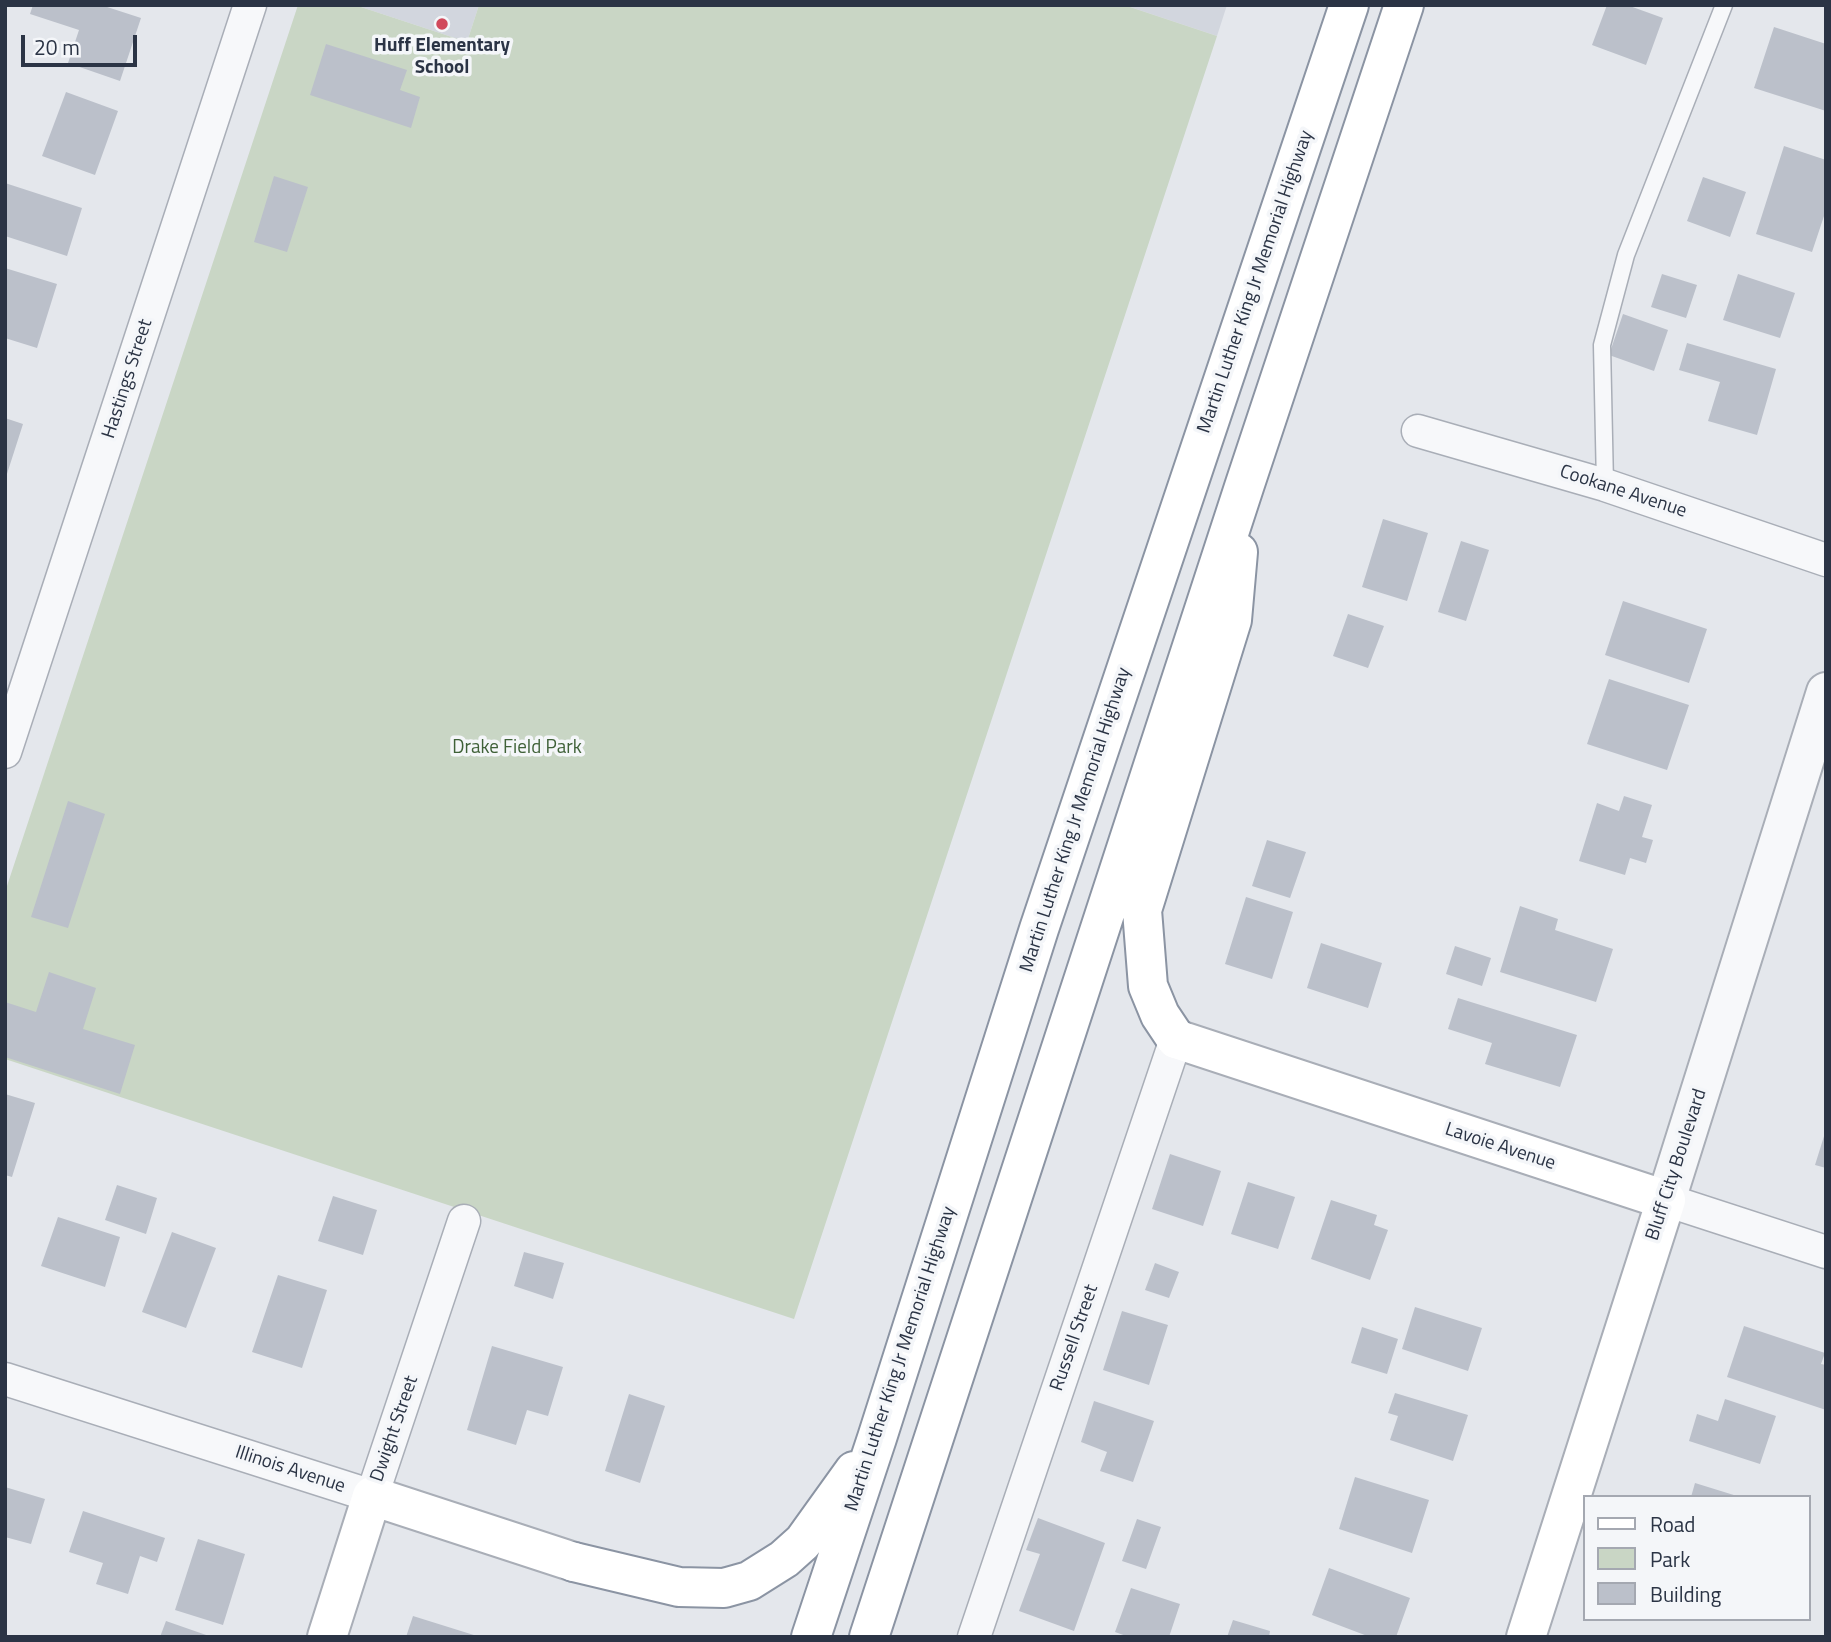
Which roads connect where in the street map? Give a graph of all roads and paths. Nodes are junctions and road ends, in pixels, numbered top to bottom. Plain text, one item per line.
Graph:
1 (250, 5) edge
2 (1349, 5) edge
3 (1404, 5) edge
4 (1724, 5) edge
5 (1418, 431) dead end
6 (1245, 484) junction
7 (1605, 485) junction
8 (1826, 560) edge
9 (18, 671) edge
10 (1826, 692) edge
11 (5, 752) edge
12 (1176, 1039) junction
13 (1666, 1200) junction
14 (464, 1221) dead end
15 (1826, 1252) edge
16 (5, 1379) edge
17 (877, 1438) junction
18 (372, 1496) junction
19 (327, 1637) edge
20 (811, 1637) edge
21 (869, 1637) edge
22 (974, 1637) edge
23 (1526, 1637) edge

1 - 9 street, Hastings Street
2 - 17 main road, Martin Luther King Jr Memorial Highway
3 - 6 main road
4 - 7 lane
5 - 7 street, Cookane Avenue
6 - 12 main road
6 - 21 main road
7 - 8 street, Cookane Avenue
9 - 11 street, Hastings Street
10 - 13 street, Bluff City Boulevard
12 - 13 main road, Lavoie Avenue
12 - 22 street, Russell Street
13 - 15 street, Lavoie Avenue
13 - 23 main road, Bluff City Boulevard
14 - 18 street, Dwight Street
16 - 18 street, Illinois Avenue
17 - 18 main road, Illinois Avenue
17 - 20 main road, Martin Luther King Jr Memorial Highway
18 - 19 main road, Dwight Street

